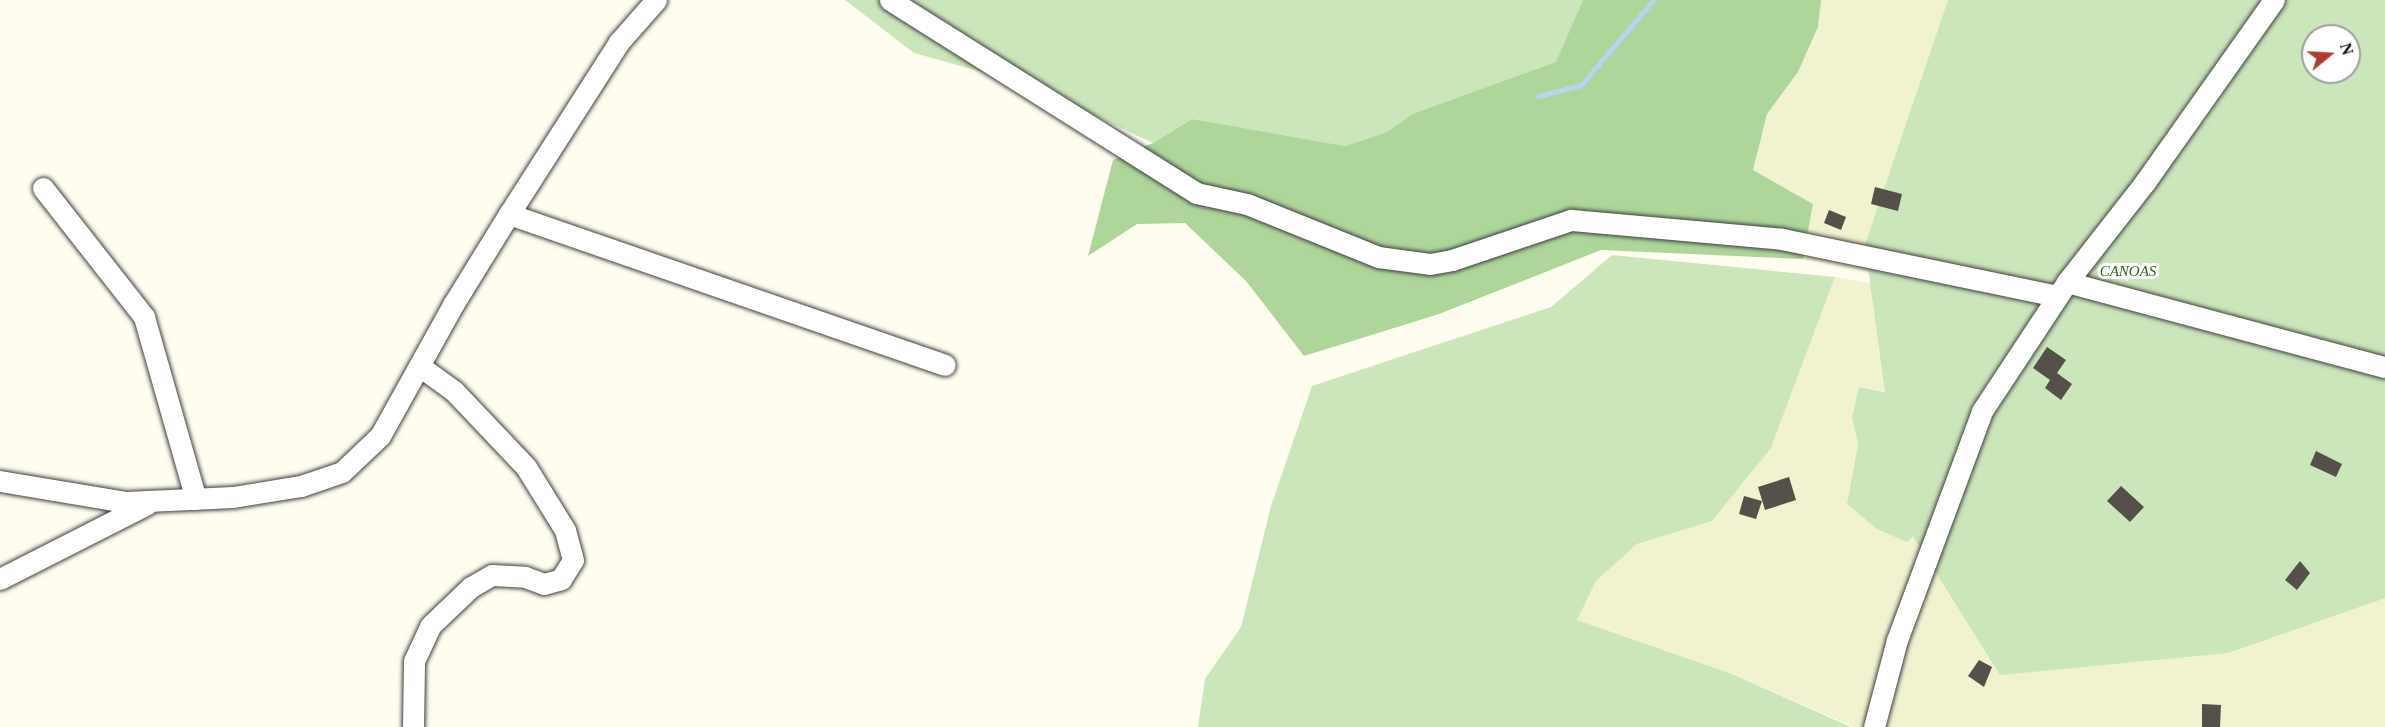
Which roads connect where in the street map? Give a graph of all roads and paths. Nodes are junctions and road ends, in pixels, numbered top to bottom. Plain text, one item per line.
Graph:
1 (656, 0) edge
2 (890, 0) edge
3 (2274, 0) edge
4 (43, 188) dead end
5 (509, 214) junction
6 (2062, 289) junction
7 (945, 365) dead end
8 (421, 367) junction
9 (2385, 367) edge
10 (0, 481) edge
11 (196, 499) junction
12 (152, 501) junction
13 (0, 579) edge
14 (413, 727) edge
15 (1874, 727) edge

1 - 5 street
2 - 6 street
3 - 6 street
4 - 11 street
5 - 7 street
5 - 8 street
6 - 9 street
6 - 15 street
8 - 11 street
8 - 14 street
10 - 12 street
11 - 12 street
12 - 13 street

